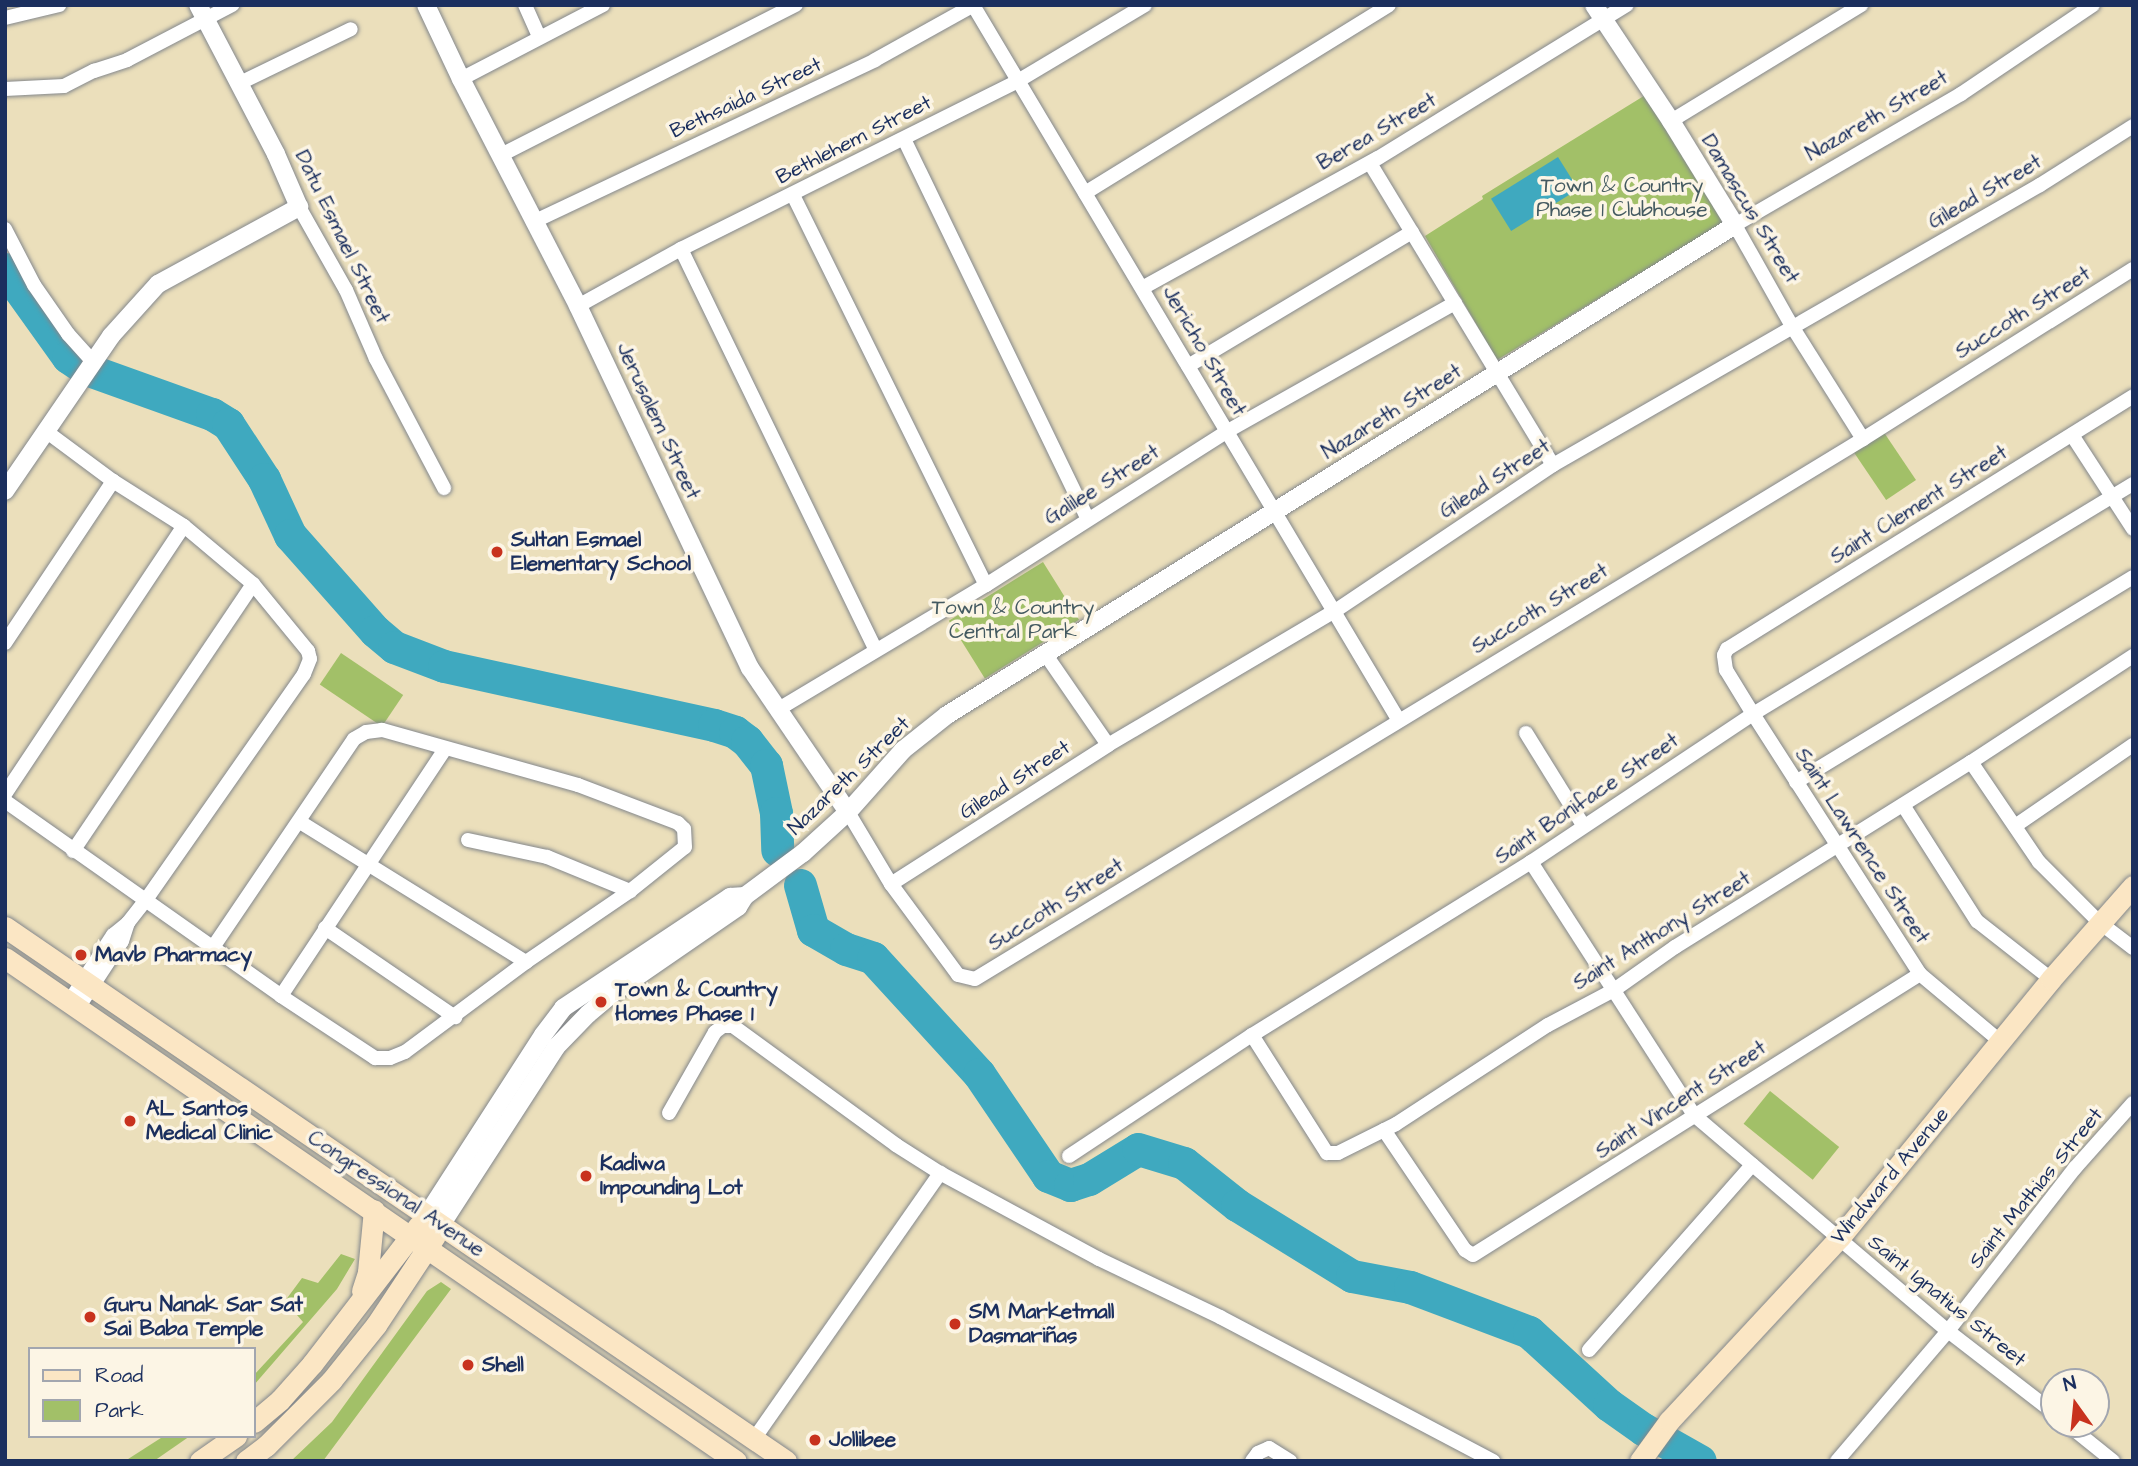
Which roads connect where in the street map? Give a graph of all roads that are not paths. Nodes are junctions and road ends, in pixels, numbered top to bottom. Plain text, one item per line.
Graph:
1 (59, 5) edge
2 (232, 5) edge
3 (426, 5) edge
4 (525, 5) edge
5 (603, 5) edge
6 (796, 5) edge
7 (973, 5) edge
8 (1145, 5) edge
9 (1389, 5) edge
10 (1627, 5) edge
11 (1861, 5) edge
12 (2094, 5) edge
13 (202, 12) edge
14 (1599, 13) edge
15 (5, 18) edge
16 (351, 29) dead end
17 (539, 37) junction
18 (461, 79) junction
19 (1018, 81) junction
20 (240, 83) junction
21 (5, 89) edge
22 (1671, 121) junction
23 (2133, 126) edge
24 (904, 139) junction
25 (501, 155) junction
26 (1370, 163) junction
27 (1085, 193) junction
28 (793, 195) junction
29 (299, 207) junction
30 (533, 222) junction
31 (1735, 225) junction
32 (5, 229) edge
33 (1412, 232) junction
34 (681, 249) junction
35 (2133, 269) edge
36 (1144, 287) junction
37 (1455, 303) junction
38 (578, 306) junction
39 (1793, 328) junction
40 (91, 364) junction
41 (1188, 366) junction
42 (1497, 373) junction
43 (2133, 396) edge
44 (47, 432) junction
45 (1226, 432) junction
46 (2072, 435) junction
47 (1863, 439) junction
48 (1553, 465) junction
49 (113, 481) junction
50 (2133, 484) edge
51 (444, 488) dead end
52 (5, 491) edge
53 (2113, 498) junction
54 (1274, 513) junction
55 (1088, 519) junction
56 (184, 526) junction
57 (2133, 529) edge
58 (2133, 577) edge
59 (253, 584) junction
60 (986, 585) junction
61 (1335, 611) junction
62 (5, 643) edge
63 (875, 649) junction
64 (1727, 649) joint
65 (1046, 655) junction
66 (2133, 656) edge
67 (777, 710) junction
68 (1753, 714) junction
69 (1398, 719) junction
70 (1526, 733) dead end
71 (1108, 745) junction
72 (2133, 745) edge
73 (445, 749) junction
74 (1971, 762) junction
75 (1796, 782) junction
76 (5, 794) edge
77 (5, 801) edge
78 (1903, 805) junction
79 (848, 812) junction
80 (300, 822) junction
81 (1583, 825) junction
82 (2015, 826) junction
83 (468, 840) dead end
84 (1836, 848) junction
85 (74, 851) junction
86 (1531, 862) junction
87 (366, 865) junction
88 (891, 884) junction
89 (2133, 886) edge
90 (630, 891) junction
91 (145, 901) junction
92 (2099, 922) junction
93 (5, 927) edge
94 (325, 928) junction
95 (214, 946) junction
96 (2133, 948) edge
97 (5, 958) edge
98 (526, 962) junction
99 (1920, 974) junction
100 (967, 978) joint
101 (2051, 979) junction
102 (87, 984) junction
103 (1614, 990) junction
104 (281, 996) junction
105 (73, 1005) junction
106 (455, 1017) junction
107 (1251, 1035) junction
108 (2001, 1042) junction
109 (2133, 1103) edge
110 (669, 1113) dead end
111 (1693, 1115) junction
112 (1384, 1130) junction
113 (1069, 1156) dead end
114 (1752, 1165) junction
115 (940, 1172) junction
116 (374, 1210) junction
117 (434, 1220) junction
118 (409, 1235) junction
119 (1840, 1237) junction
120 (429, 1249) junction
121 (358, 1302) junction
122 (1948, 1331) junction
123 (1589, 1350) dead end
124 (2040, 1402) edge
125 (256, 1420) edge
126 (233, 1438) edge
127 (754, 1438) junction
128 (2084, 1438) edge
129 (1645, 1453) edge
130 (200, 1461) edge
131 (246, 1461) edge
132 (736, 1461) edge
133 (786, 1461) edge
134 (1252, 1461) edge
135 (1290, 1461) edge
136 (1493, 1461) edge
137 (1837, 1461) edge
138 (2113, 1461) edge

1 - 15 street
2 - 13 street
3 - 18 street, Jerusalem Street
4 - 17 street
5 - 17 street
6 - 25 street
7 - 19 street, Jericho Street
7 - 30 street, Bethsaida Street
8 - 19 street, Bethlehem Street
9 - 27 street
10 - 14 street, Berea Street
11 - 22 street
12 - 31 street, Nazareth Street
13 - 20 street, Datu Esmael Street
13 - 21 street
14 - 22 street, Damascus Street
14 - 26 street, Berea Street
16 - 20 street
17 - 18 street
18 - 25 street, Jerusalem Street
19 - 24 street, Bethlehem Street
19 - 27 street, Jericho Street
20 - 29 street, Datu Esmael Street
22 - 31 street, Damascus Street
23 - 39 street, Gilead Street
24 - 28 street, Bethlehem Street
24 - 55 street
25 - 30 street, Jerusalem Street
26 - 33 street
26 - 36 street, Berea Street
27 - 36 street, Jericho Street
28 - 34 street, Bethlehem Street
28 - 60 street
29 - 40 street
29 - 51 street, Datu Esmael Street
30 - 38 street, Jerusalem Street
31 - 39 street, Damascus Street
31 - 42 street, Nazareth Street
32 - 40 street
33 - 37 street
33 - 41 street
34 - 38 street, Bethlehem Street
34 - 63 street
35 - 47 street, Succoth Street
36 - 41 street, Jericho Street
37 - 42 street
37 - 45 street, Galilee Street
38 - 67 street, Jerusalem Street
39 - 47 street, Damascus Street
39 - 48 street, Gilead Street
40 - 44 street
41 - 45 street, Jericho Street
42 - 48 street
42 - 54 street, Nazareth Street
43 - 46 street, Saint Clement Street
44 - 49 street
44 - 52 street
45 - 54 street, Jericho Street
45 - 55 street, Galilee Street
46 - 53 street
46 - 64 street, Saint Clement Street
47 - 69 street, Succoth Street
48 - 61 street, Gilead Street
49 - 56 street
49 - 62 street
50 - 53 street, Saint Boniface Street
53 - 57 street
53 - 68 street, Saint Boniface Street
54 - 61 street, Jericho Street
54 - 65 street, Nazareth Street
55 - 60 street, Galilee Street
56 - 59 street
56 - 76 street
58 - 75 street
59 - 85 street
59 - 91 street
60 - 63 street, Galilee Street
61 - 69 street, Jericho Street
61 - 71 street, Gilead Street
63 - 67 street, Galilee Street
64 - 68 street, Saint Lawrence Street
65 - 71 street
65 - 79 street, Nazareth Street
66 - 74 street, Saint Anthony Street
67 - 79 street, Jerusalem Street
68 - 75 street, Saint Lawrence Street
68 - 81 street, Saint Boniface Street
69 - 100 street, Succoth Street
70 - 81 street
71 - 88 street, Gilead Street
72 - 82 street
73 - 80 street
73 - 87 street
73 - 90 street
74 - 78 street, Saint Anthony Street
74 - 82 street
75 - 84 street, Saint Lawrence Street
77 - 85 street
78 - 84 street, Saint Anthony Street
78 - 101 street
79 - 88 street, Jerusalem Street
79 - 117 street, Nazareth Street
80 - 87 street
80 - 95 street
81 - 86 street, Saint Boniface Street
82 - 92 street
83 - 90 street
84 - 99 street, Saint Lawrence Street
84 - 103 street, Saint Anthony Street
85 - 91 street
86 - 103 street, Saint Ignatius Street
86 - 107 street, Saint Boniface Street
87 - 94 street
87 - 98 street
88 - 100 street, Jerusalem Street
89 - 92 main road, Windward Avenue
90 - 98 street
91 - 95 street
91 - 102 street
92 - 96 street
92 - 101 main road, Windward Avenue
93 - 102 main road, Congressional Avenue
94 - 104 street
94 - 106 street
95 - 104 street
97 - 105 main road, Congressional Avenue
98 - 106 street
99 - 108 street, Saint Lawrence Street
99 - 111 street, Saint Vincent Street
101 - 108 main road, Windward Avenue
102 - 105 street
102 - 117 main road, Congressional Avenue
103 - 111 street, Saint Ignatius Street
103 - 112 street, Saint Anthony Street
104 - 106 street
105 - 116 main road, Congressional Avenue
107 - 112 street, Saint Anthony Street
107 - 113 street, Saint Boniface Street
108 - 119 main road, Windward Avenue
109 - 122 street, Saint Mathias Street
110 - 115 street
111 - 112 street, Saint Vincent Street
111 - 114 street, Saint Ignatius Street
114 - 119 street, Saint Ignatius Street
114 - 123 street
115 - 127 street
115 - 136 street
116 - 118 main road, Congressional Avenue
116 - 121 main road
117 - 118 main road
117 - 120 main road
117 - 127 main road, Congressional Avenue
118 - 120 main road, Congressional Avenue
118 - 121 main road
119 - 122 street, Saint Ignatius Street
119 - 129 main road, Windward Avenue
120 - 131 main road
120 - 132 main road, Congressional Avenue
121 - 125 main road
122 - 124 street, Saint Ignatius Street
122 - 137 street, Saint Mathias Street
126 - 130 main road
127 - 133 main road, Congressional Avenue
128 - 138 street
134 - 135 street

